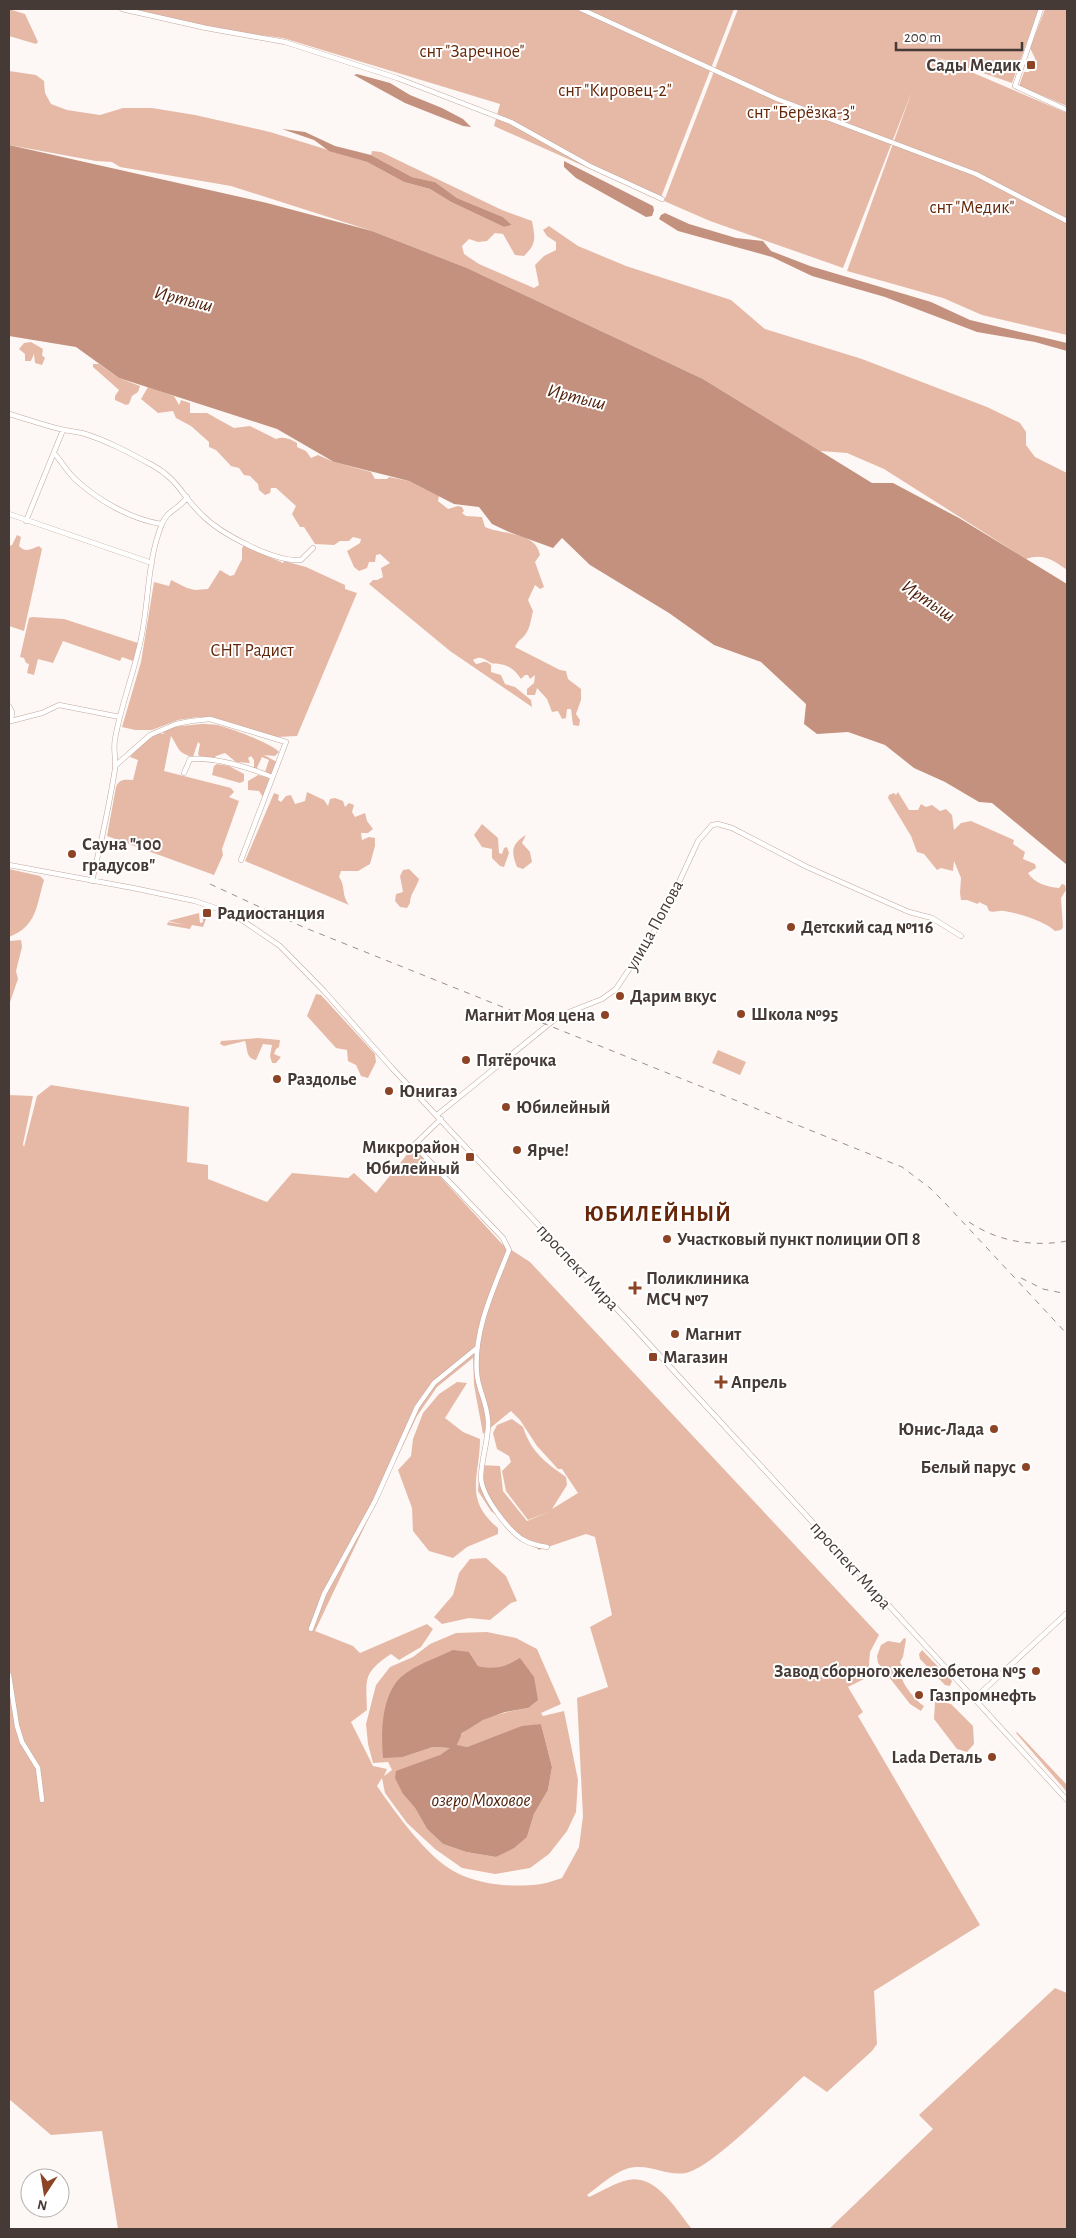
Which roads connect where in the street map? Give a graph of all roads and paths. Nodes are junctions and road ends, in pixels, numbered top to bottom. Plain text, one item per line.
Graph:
1 (122, 9) edge
2 (581, 9) edge
3 (1041, 9) edge
4 (1067, 110) edge
5 (662, 199) dead end
6 (1067, 221) edge
7 (9, 414) edge
8 (63, 430) junction
9 (54, 453) junction
10 (187, 497) junction
11 (9, 514) edge
12 (26, 521) junction
13 (161, 524) junction
14 (313, 548) dead end
15 (152, 563) junction
16 (9, 706) edge
17 (120, 717) junction
18 (115, 766) junction
19 (184, 773) dead end
20 (272, 777) junction
21 (241, 860) dead end
22 (9, 866) edge
23 (92, 881) junction
24 (961, 936) dead end
25 (439, 1117) junction
26 (477, 1348) junction
27 (547, 1547) dead end
28 (1067, 1613) edge
29 (311, 1629) dead end
30 (9, 1675) edge
31 (974, 1699) junction
32 (42, 1800) dead end
33 (1067, 1800) edge

1 - 5 street
2 - 6 street
3 - 4 street
7 - 8 street
8 - 9 street
8 - 10 street
9 - 12 street
9 - 13 street
10 - 13 street
10 - 14 street
11 - 12 street
12 - 15 street
13 - 15 street
15 - 17 street
16 - 17 street
17 - 18 street
18 - 20 street
18 - 23 street
19 - 20 street
20 - 21 street
22 - 23 street, проспект Мира
23 - 25 street, проспект Мира
24 - 25 street, улица Попова
25 - 26 street, улица Попова
25 - 31 street, проспект Мира
26 - 27 street
26 - 29 street
28 - 31 street
30 - 32 street
31 - 33 street, проспект Мира

